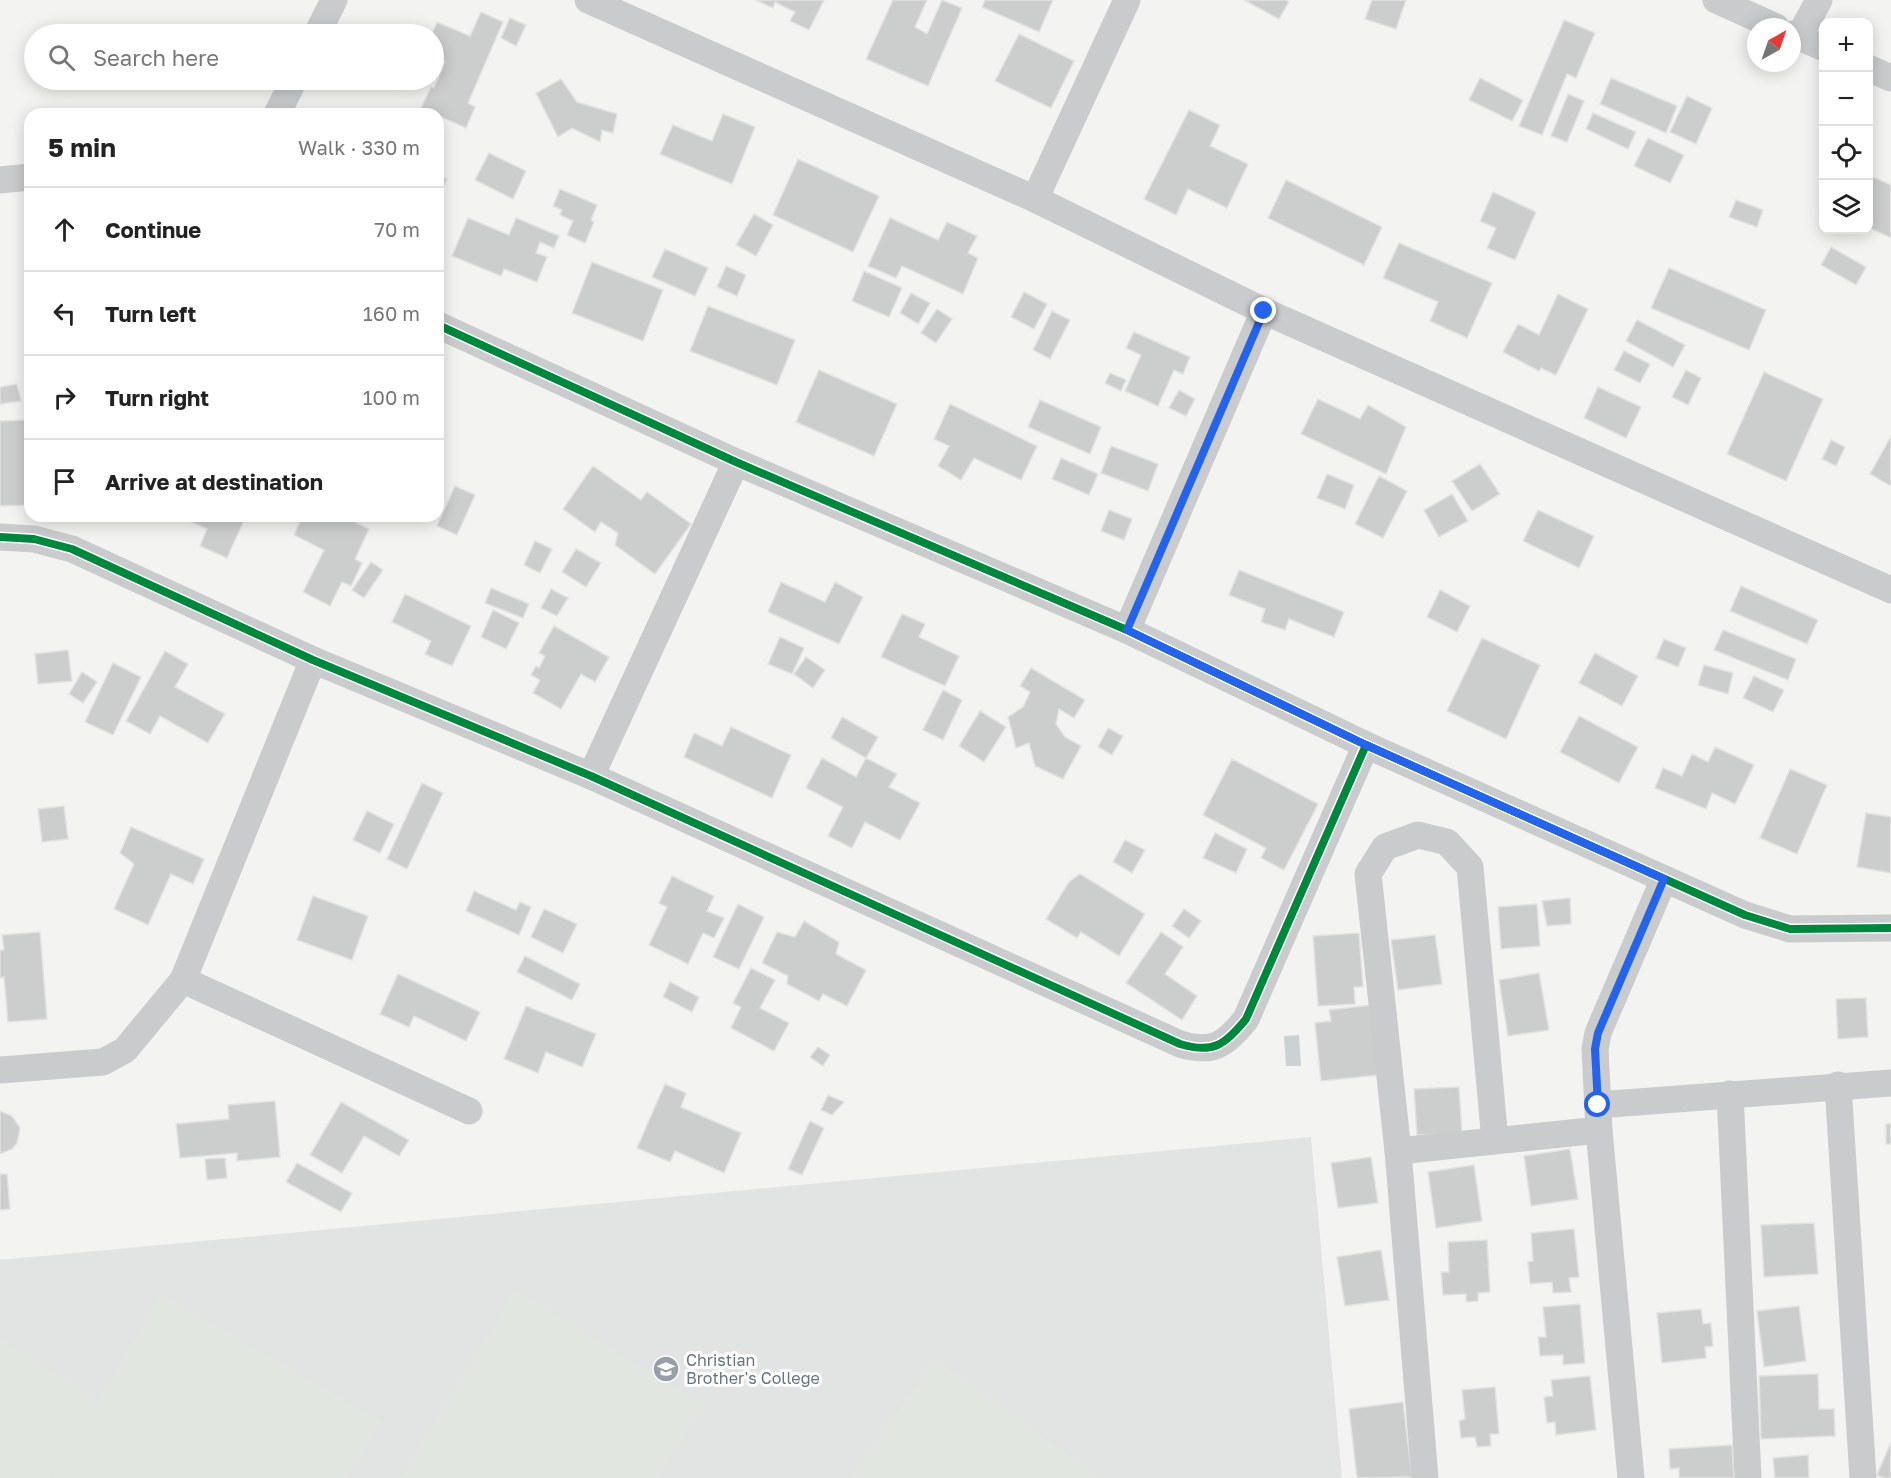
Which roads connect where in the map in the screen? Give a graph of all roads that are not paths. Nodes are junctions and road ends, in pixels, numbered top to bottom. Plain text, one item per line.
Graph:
1 (334, 0) edge
2 (588, 0) edge
3 (1127, 0) edge
4 (1716, 0) edge
5 (1819, 0) edge
6 (1756, 18) edge
7 (1801, 20) edge
8 (322, 24) edge
9 (1801, 38) edge
10 (1819, 46) edge
11 (1873, 70) edge
12 (1891, 78) edge
13 (289, 90) edge
14 (280, 108) edge
15 (24, 178) edge
16 (0, 180) edge
17 (1035, 199) junction
18 (1264, 311) junction
19 (444, 329) edge
20 (736, 462) junction
21 (0, 537) edge
22 (1891, 590) edge
23 (1127, 630) junction
24 (313, 660) junction
25 (1366, 745) junction
26 (591, 776) junction
27 (1664, 879) junction
28 (1891, 928) edge
29 (183, 980) junction
30 (0, 1070) edge
31 (1891, 1083) edge
32 (1838, 1086) junction
33 (1730, 1094) junction
34 (469, 1112) dead end
35 (1599, 1118) junction
36 (1495, 1141) junction
37 (1398, 1151) junction
38 (1425, 1478) edge
39 (1631, 1478) edge
40 (1748, 1478) edge
41 (1863, 1478) edge

1 - 8 street
2 - 17 street
3 - 17 street
4 - 6 street
5 - 7 street
9 - 10 street
11 - 12 street
13 - 14 street
15 - 16 street
17 - 18 street
18 - 22 street
18 - 23 street
19 - 20 street
20 - 23 street
20 - 26 street
21 - 24 street
23 - 25 street
24 - 26 street
24 - 29 street
25 - 26 street
25 - 27 street
27 - 28 street
27 - 35 street
29 - 30 street
29 - 34 street
31 - 32 street
32 - 33 street
32 - 41 street
33 - 35 street
33 - 40 street
35 - 36 street
35 - 39 street
36 - 37 street
36 - 37 street
37 - 38 street

